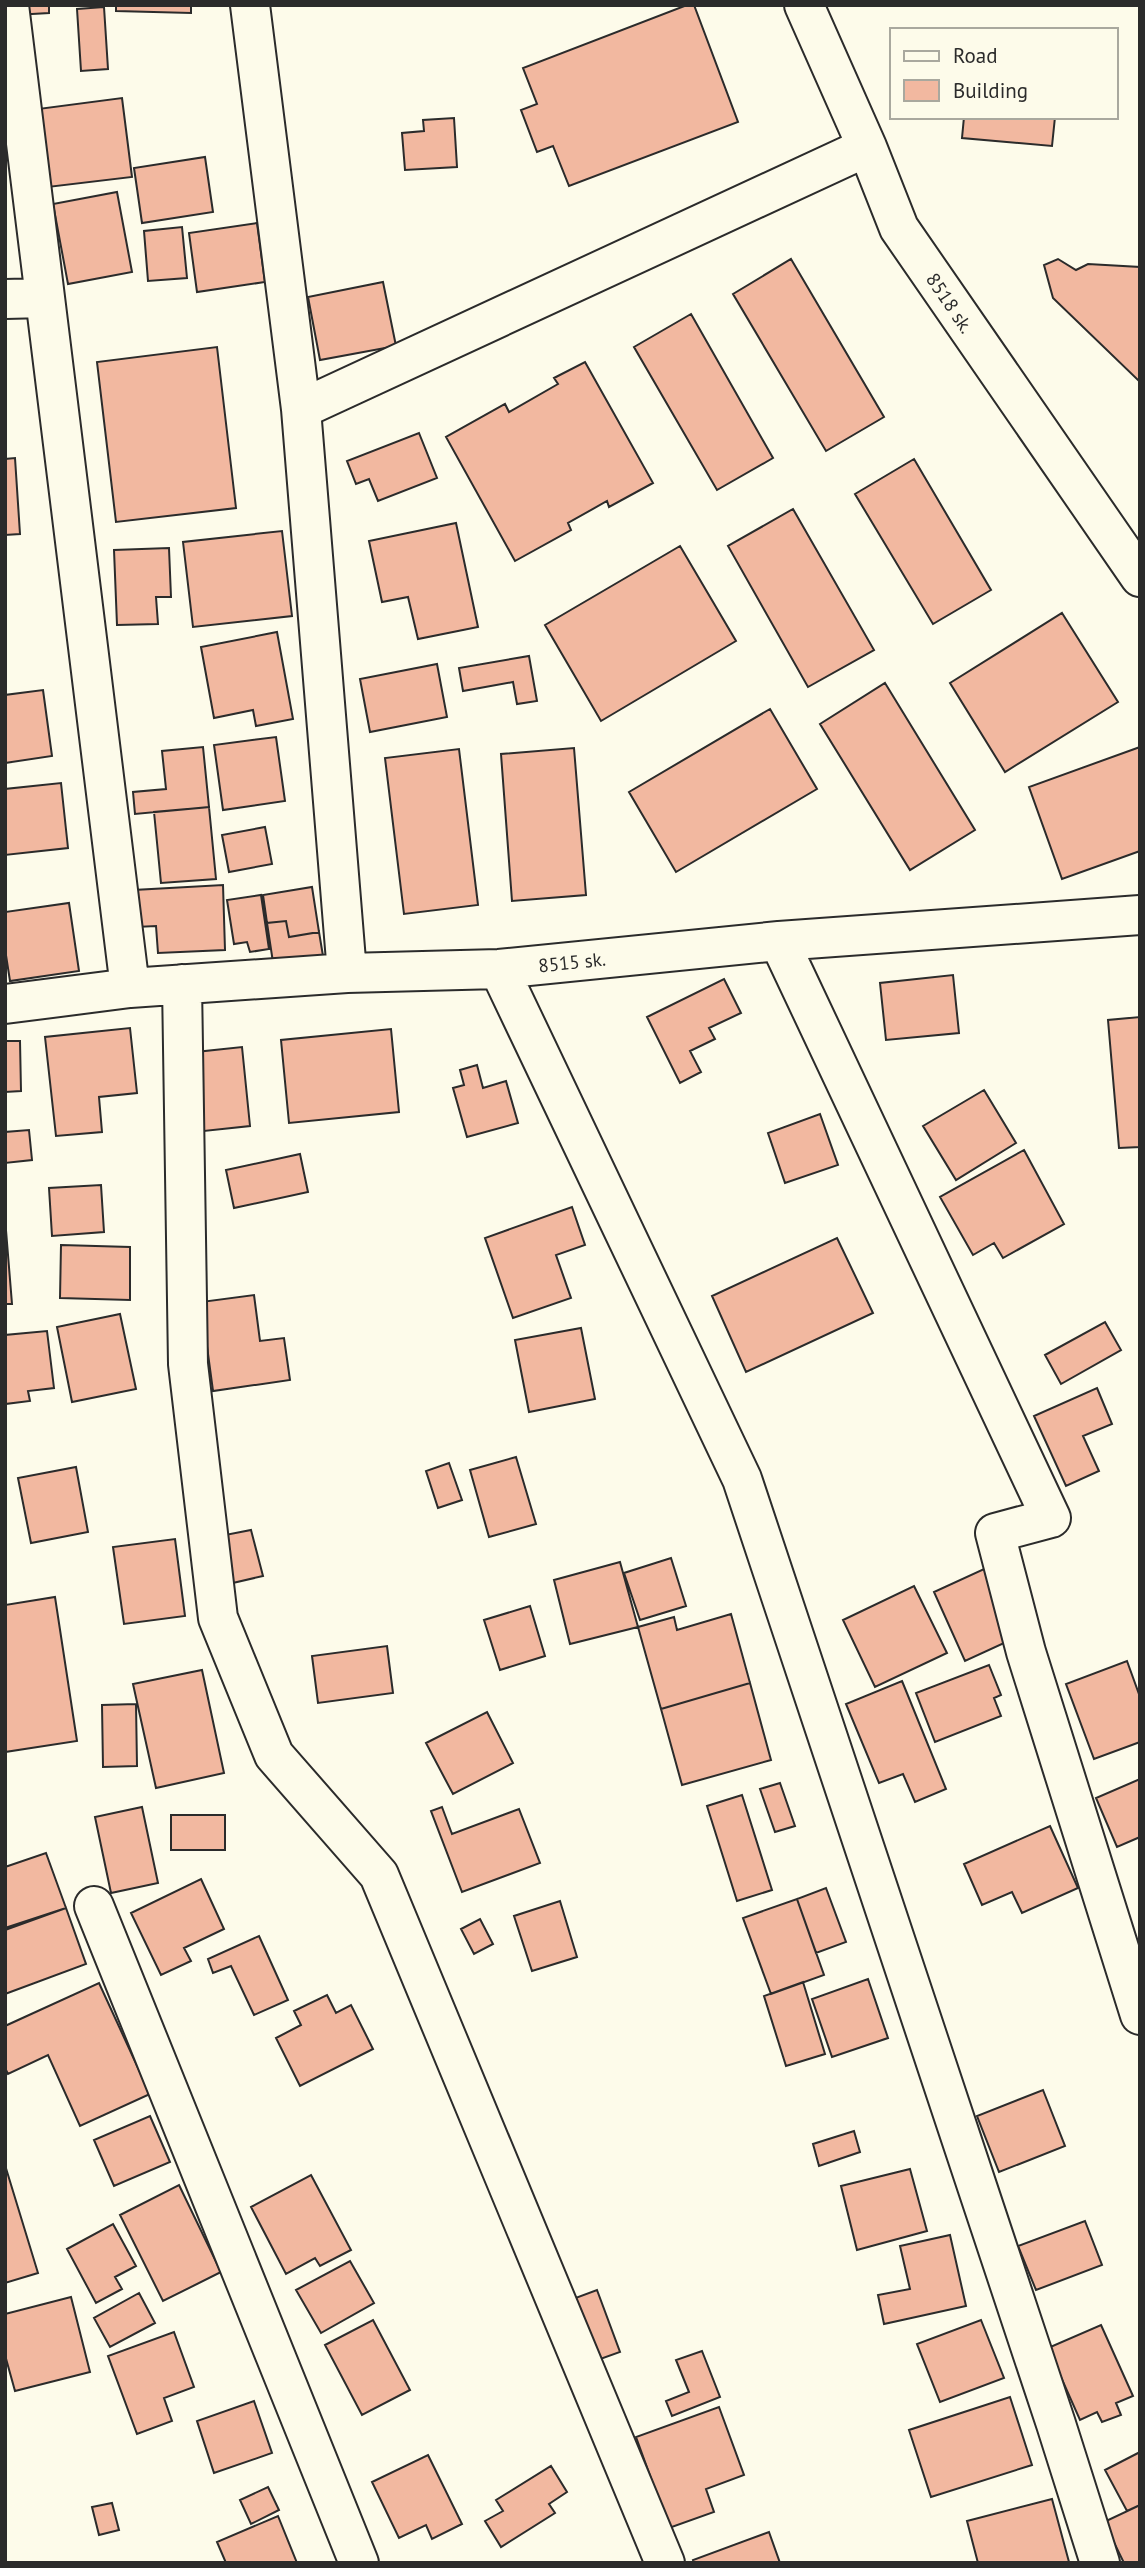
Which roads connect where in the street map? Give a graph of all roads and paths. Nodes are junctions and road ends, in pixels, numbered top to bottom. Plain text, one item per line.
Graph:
1 (9, 5) edge
2 (250, 5) edge
3 (804, 5) edge
4 (867, 147) junction
5 (45, 298) junction
6 (5, 299) edge
7 (301, 410) junction
8 (1140, 577) edge
9 (1140, 915) edge
10 (779, 941) junction
11 (499, 969) junction
12 (347, 972) junction
13 (182, 984) junction
14 (130, 988) junction
15 (5, 1004) edge
16 (94, 1906) dead end
17 (1140, 2015) edge
18 (359, 2563) edge
19 (665, 2563) edge
20 (1100, 2563) edge

1 - 5 street
2 - 7 street
3 - 4 street, 8518 sk.
4 - 7 street
4 - 8 street, 8518 sk.
5 - 6 street
5 - 14 street
7 - 12 street
9 - 10 street, 8515 sk.
10 - 11 street, 8515 sk.
10 - 17 street
11 - 12 street, 8515 sk.
11 - 20 street
12 - 13 street, 8515 sk.
13 - 14 street, 8515 sk.
13 - 19 street
14 - 15 street, 8515 sk.
16 - 18 street

